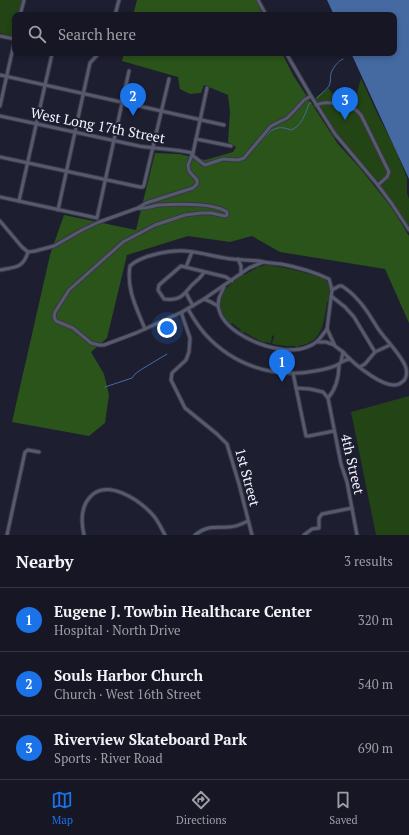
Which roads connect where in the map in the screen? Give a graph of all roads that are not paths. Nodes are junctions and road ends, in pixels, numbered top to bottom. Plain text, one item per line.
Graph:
1 (24, 0) edge
2 (119, 0) edge
3 (258, 0) edge
4 (21, 12) edge
5 (116, 12) edge
6 (264, 12) edge
7 (0, 36) edge
8 (12, 38) edge
9 (12, 52) edge
10 (51, 56) edge
11 (96, 56) edge
12 (288, 56) edge
13 (129, 71) dead end
14 (0, 75) edge
15 (6, 77) junction
16 (169, 79) dead end
17 (44, 85) junction
18 (208, 88) dead end
19 (84, 94) junction
20 (310, 96) junction
21 (122, 102) junction
22 (316, 105) junction
23 (0, 106) edge
24 (161, 111) junction
25 (0, 116) edge
26 (200, 119) junction
27 (36, 124) junction
28 (224, 125) dead end
29 (75, 133) junction
30 (196, 139) junction
31 (114, 141) junction
32 (231, 146) dead end
33 (153, 149) junction
34 (193, 154) junction
35 (0, 157) edge
36 (28, 163) junction
37 (66, 171) junction
38 (105, 180) junction
39 (378, 186) junction
40 (0, 197) edge
41 (19, 201) junction
42 (138, 208) junction
43 (58, 210) junction
44 (0, 221) edge
45 (409, 230) edge
46 (28, 252) junction
47 (192, 252) junction
48 (238, 260) junction
49 (262, 262) junction
50 (186, 267) junction
51 (0, 270) edge
52 (204, 272) junction
53 (241, 274) junction
54 (232, 281) junction
55 (224, 286) junction
56 (332, 290) junction
57 (186, 293) junction
58 (331, 296) junction
59 (204, 299) junction
60 (193, 306) junction
61 (218, 306) junction
62 (188, 309) junction
63 (182, 312) junction
64 (144, 329) junction
65 (327, 329) junction
66 (317, 342) junction
67 (390, 345) junction
68 (335, 346) junction
69 (343, 352) junction
70 (375, 352) junction
71 (350, 359) junction
72 (340, 363) junction
73 (407, 366) edge
74 (360, 367) junction
75 (293, 373) junction
76 (296, 388) junction
77 (328, 398) junction
78 (334, 431) junction
79 (39, 452) dead end
80 (352, 508) junction
81 (248, 521) junction
82 (7, 535) edge
83 (84, 535) edge
84 (165, 535) edge
85 (195, 535) edge
86 (252, 535) edge
87 (304, 535) edge
88 (357, 535) edge

1 - 4 street
2 - 5 street
3 - 6 street
7 - 8 street
9 - 15 street
10 - 17 street
11 - 19 street
12 - 20 street
13 - 21 street
14 - 15 street
15 - 17 street
15 - 23 street
16 - 24 street
17 - 19 street
17 - 27 street
18 - 26 street
19 - 21 street
19 - 29 street
20 - 22 street
20 - 34 street
21 - 24 street
21 - 31 street
22 - 39 street
22 - 39 street
24 - 26 street
24 - 33 street
25 - 27 street, West Long 17th Street
26 - 28 street
26 - 30 street
27 - 29 street, West Long 17th Street
27 - 36 street
29 - 31 street, West Long 17th Street
29 - 37 street
30 - 32 street
30 - 34 street
31 - 33 street, West Long 17th Street
31 - 38 street
33 - 34 street, West Long 17th Street
33 - 38 street
34 - 42 street
35 - 36 street
36 - 37 street
36 - 41 street
37 - 38 street
37 - 43 street
38 - 43 street
39 - 45 street
40 - 41 street
41 - 43 street
42 - 46 street
42 - 64 street
44 - 46 street
46 - 51 street
47 - 48 street
47 - 50 street
47 - 64 street
48 - 49 street
48 - 53 street
49 - 53 street
49 - 56 street
50 - 52 street
50 - 57 street
52 - 54 street
52 - 57 street
53 - 54 street
54 - 55 street
55 - 59 street
55 - 61 street
56 - 58 street
56 - 67 street
57 - 60 street
58 - 65 street
58 - 70 street
59 - 60 street
59 - 61 street
60 - 62 street
61 - 66 street
62 - 63 street
62 - 75 street
63 - 64 street
63 - 81 street, 1st Street
65 - 66 street
65 - 68 street
66 - 68 street
67 - 70 street
67 - 73 street
68 - 69 street
69 - 71 street
69 - 72 street
70 - 74 street
71 - 72 street
71 - 74 street
72 - 75 street
72 - 77 street
73 - 74 street
75 - 76 street
76 - 77 street
76 - 78 street
77 - 78 street, 4th Street
78 - 80 street, 4th Street
79 - 82 street
80 - 87 street
80 - 88 street, 4th Street
81 - 85 street
81 - 86 street, 1st Street
83 - 84 street

